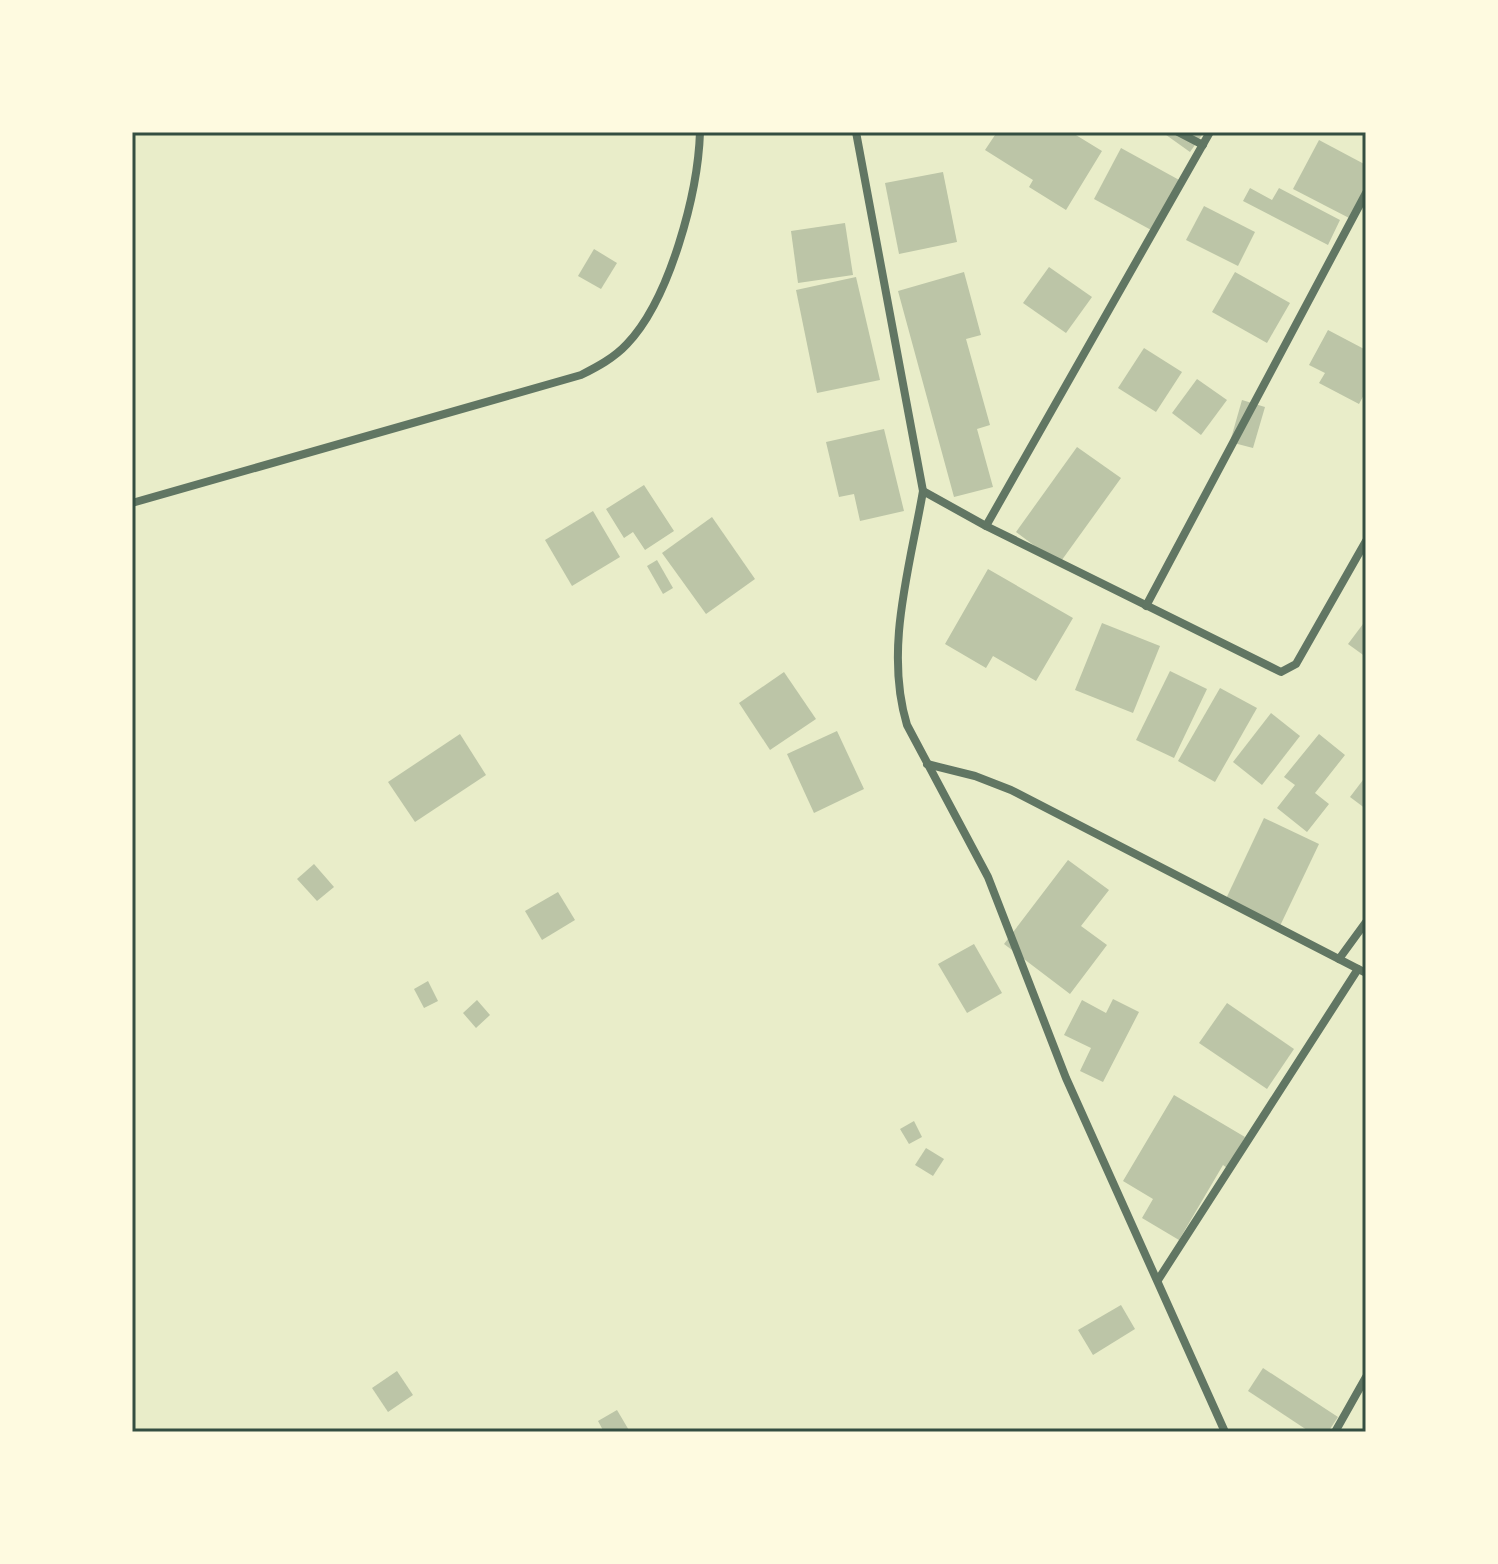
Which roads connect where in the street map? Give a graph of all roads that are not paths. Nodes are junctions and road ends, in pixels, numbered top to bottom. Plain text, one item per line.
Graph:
1 (700, 132) edge
2 (856, 132) edge
3 (1178, 132) edge
4 (1210, 132) edge
5 (1203, 145) junction
6 (1366, 193) edge
7 (923, 491) junction
8 (132, 503) edge
9 (986, 526) junction
10 (1366, 541) edge
11 (1146, 606) junction
12 (927, 764) junction
13 (1366, 922) edge
14 (1339, 959) junction
15 (1362, 971) edge
16 (1158, 1280) junction
17 (1366, 1377) edge
18 (1225, 1432) edge
19 (1335, 1432) edge

1 - 8 street
2 - 7 street
3 - 5 street
4 - 5 street
5 - 9 street
6 - 11 street
7 - 9 street
7 - 12 street
9 - 11 street
10 - 11 street
12 - 14 street
12 - 16 street
13 - 14 street
14 - 15 street
15 - 16 street
16 - 18 street
17 - 19 street

